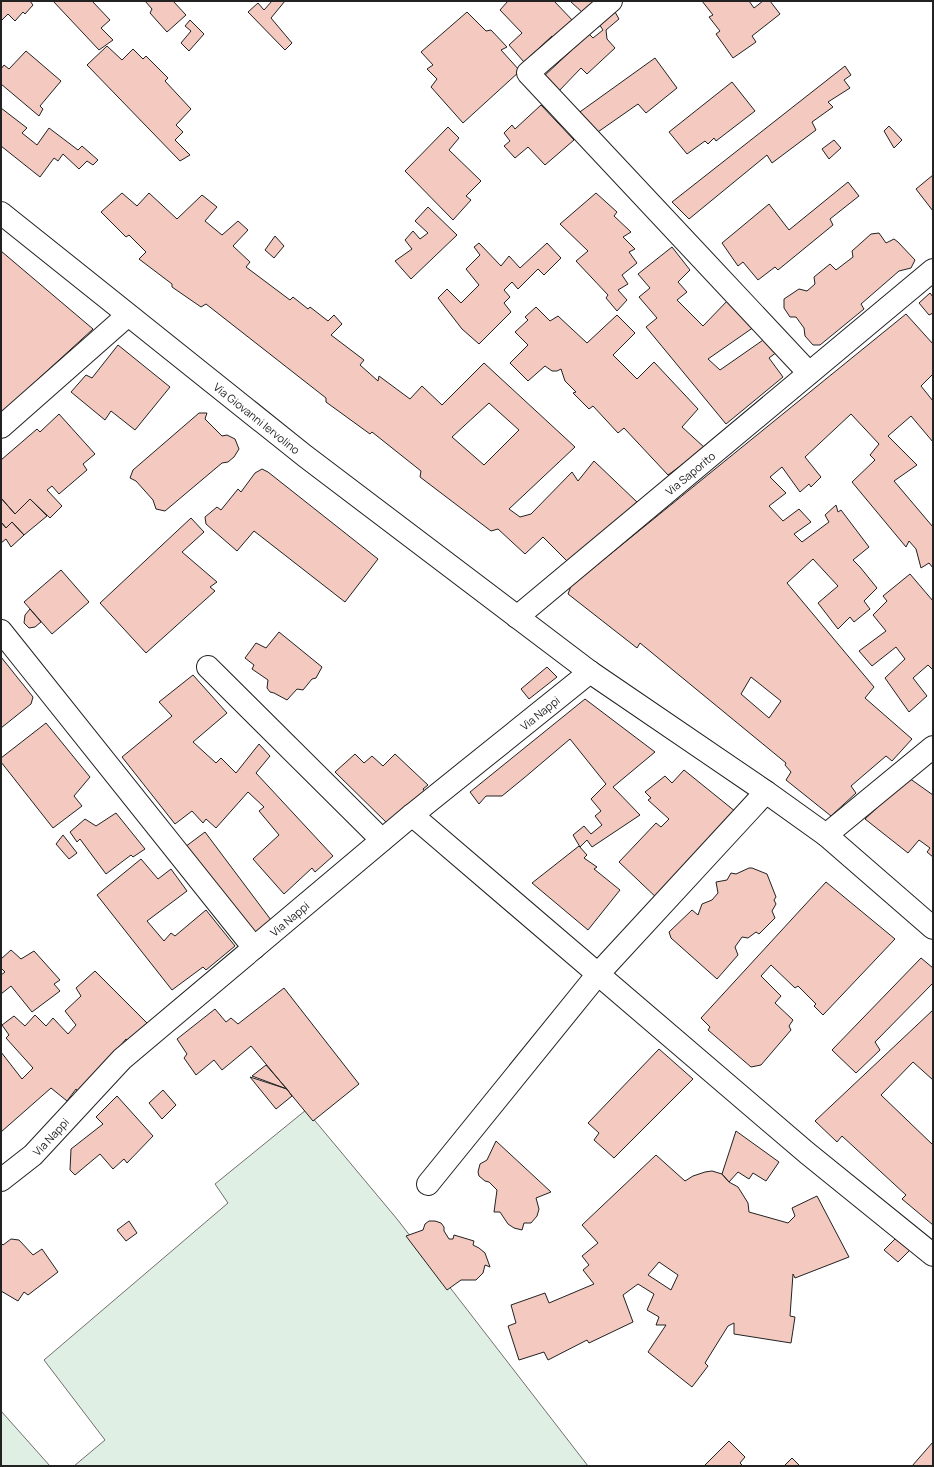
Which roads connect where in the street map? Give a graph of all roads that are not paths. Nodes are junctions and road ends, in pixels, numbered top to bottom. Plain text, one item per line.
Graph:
1 (611, 1) edge
2 (1, 213) edge
3 (933, 270) edge
4 (128, 315) junction
5 (809, 373) junction
6 (1, 427) edge
7 (517, 617) junction
8 (1, 631) edge
9 (208, 667) dead end
10 (590, 672) junction
11 (933, 747) edge
12 (766, 792) junction
13 (412, 815) junction
14 (826, 835) junction
15 (382, 840) junction
16 (933, 928) edge
17 (254, 948) junction
18 (598, 974) junction
19 (1, 1180) edge
20 (428, 1184) dead end
21 (933, 1255) edge

1 - 5 street
2 - 4 street, Via Giovanni Iervolino
3 - 5 street, Via Saporito
4 - 6 street
4 - 7 street, Via Giovanni Iervolino
5 - 7 street, Via Saporito
7 - 10 street
8 - 17 street
9 - 15 street
10 - 12 street
10 - 13 street, Via Nappi
11 - 14 street
12 - 14 street
12 - 18 street
13 - 15 street, Via Nappi
13 - 18 street
14 - 16 street
15 - 17 street, Via Nappi
17 - 19 street, Via Nappi
18 - 20 street
18 - 21 street

